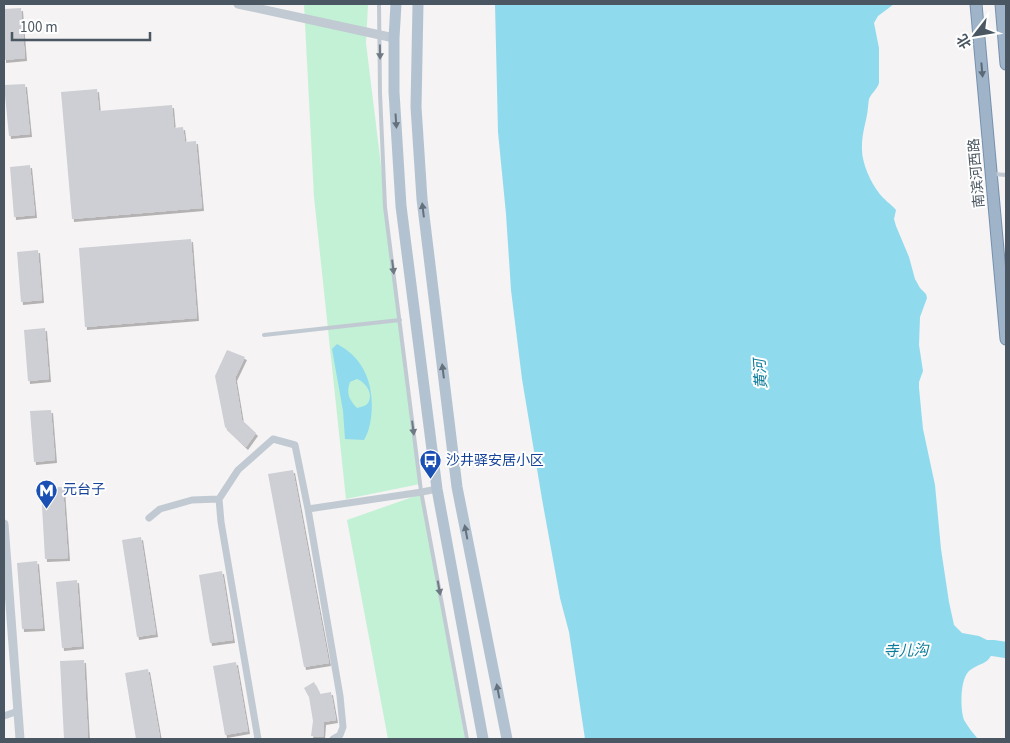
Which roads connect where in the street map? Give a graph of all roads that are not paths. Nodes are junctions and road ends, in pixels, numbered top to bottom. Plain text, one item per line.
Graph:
1 (238, 4) edge
2 (379, 4) edge
3 (396, 4) edge
4 (418, 4) edge
5 (976, 4) edge
6 (1001, 4) edge
7 (380, 34) junction
8 (394, 38) junction
9 (1006, 64) edge
10 (992, 173) junction
11 (1006, 175) edge
12 (400, 320) junction
13 (264, 335) dead end
14 (1006, 339) edge
15 (437, 488) junction
16 (422, 492) junction
17 (219, 499) junction
18 (308, 509) junction
19 (149, 518) dead end
20 (4, 524) edge
21 (18, 712) junction
22 (4, 716) edge
23 (20, 739) edge
24 (258, 739) edge
25 (333, 739) edge
26 (467, 739) edge
27 (483, 739) edge
28 (507, 739) edge

1 - 7 street
2 - 7 lane
3 - 8 main road
28 -> 4 main road
5 -> 10 highway, 南滨河西路
6 - 9 highway
7 - 8 street
7 -> 12 lane
8 -> 15 main road
10 - 11 lane
10 - 14 highway, 南滨河西路
12 - 13 lane
12 -> 16 lane
15 - 16 street
15 - 27 main road
16 - 18 street
16 -> 26 lane
17 - 18 street
17 - 19 street
17 - 24 street
18 - 25 street
20 - 21 street
21 - 22 street
21 - 23 street

